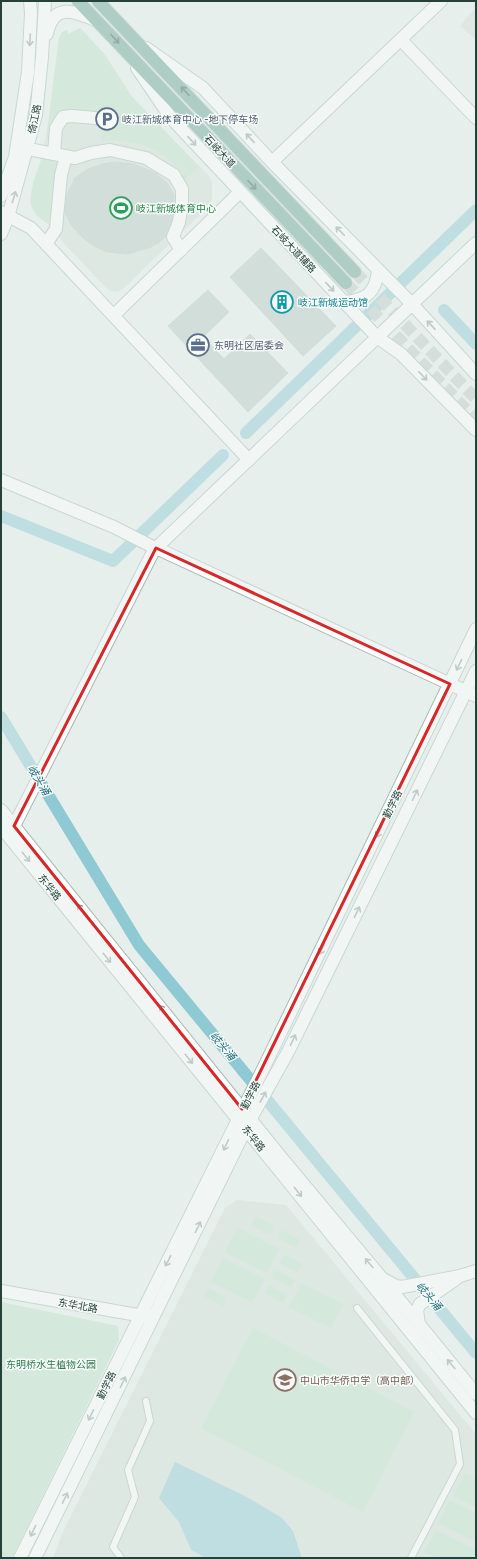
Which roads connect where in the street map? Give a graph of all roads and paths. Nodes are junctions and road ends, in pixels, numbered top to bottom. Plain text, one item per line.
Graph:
1 (30, 1) edge
2 (45, 1) edge
3 (78, 1) edge
4 (98, 1) edge
5 (441, 1) edge
6 (97, 21) junction
7 (401, 40) junction
8 (139, 42) junction
9 (128, 54) junction
10 (42, 56) junction
11 (476, 118) edge
12 (106, 119) dead end
13 (28, 149) junction
14 (60, 155) junction
15 (272, 162) junction
16 (240, 192) junction
17 (1, 196) edge
18 (5, 214) edge
19 (1, 234) edge
20 (476, 243) edge
21 (46, 244) junction
22 (181, 250) junction
23 (378, 270) junction
24 (355, 272) tunnel mouth
25 (346, 283) tunnel mouth
26 (344, 302) junction
27 (412, 304) junction
28 (114, 315) junction
29 (377, 337) junction
30 (476, 374) edge
31 (476, 430) edge
32 (249, 460) junction
33 (1, 480) edge
34 (156, 548) junction
35 (476, 629) edge
36 (476, 672) edge
37 (450, 684) junction
38 (471, 694) edge
39 (1, 810) edge
40 (14, 826) junction
41 (1, 827) edge
42 (244, 1119) junction
43 (476, 1271) edge
44 (380, 1276) junction
45 (460, 1276) junction
46 (1, 1291) edge
47 (357, 1308) dead end
48 (140, 1316) junction
49 (154, 1318) junction
50 (419, 1325) junction
51 (476, 1394) edge
52 (146, 1401) dead end
53 (476, 1413) edge
54 (20, 1558) edge
55 (35, 1558) edge
56 (121, 1558) edge
57 (411, 1558) edge

1 -> 17 main road, 倚江路
2 - 10 main road, 倚江路
3 - 6 main road, 石岐大道
4 - 8 main road, 石岐大道
5 - 7 main road
6 -> 9 main road, 石岐大道
6 - 10 main road
7 - 11 main road
7 - 15 main road
15 -> 8 main road
24 -> 8 main road, 石岐大道
9 -> 16 main road, 石岐大道辅路
9 -> 25 main road, 石岐大道
10 - 13 main road, 倚江路
12 - 14 main road
13 - 14 main road
18 -> 13 main road, 倚江路
14 - 21 main road
14 - 22 main road
23 -> 15 main road
16 - 22 main road
16 -> 26 main road, 石岐大道辅路
18 - 19 main road, 倚江路
18 - 21 main road
20 - 27 main road
21 - 28 main road
22 - 28 main road
23 - 26 main road
23 - 27 main road
26 - 29 main road, 石岐大道辅路
27 - 29 main road
30 -> 27 main road
28 - 32 main road
29 -> 31 main road, 石岐大道辅路
29 - 32 main road
32 - 34 main road
33 - 34 main road
34 - 37 main road
34 - 40 main road
35 -> 37 main road, 勤学路
36 - 38 main road, 勤学路
37 - 38 main road
37 -> 42 main road, 勤学路
42 -> 38 main road, 勤学路
39 - 40 main road, 东华路
42 -> 40 main road, 东华路
41 -> 42 main road, 东华路
44 -> 42 main road, 东华路
42 -> 48 main road, 勤学路
49 -> 42 main road, 勤学路
42 -> 53 main road, 东华路
43 - 45 main road
44 - 45 main road
44 - 50 main road, 东华路
45 - 50 main road
46 - 48 main road, 东华北路
47 - 57 lane
48 - 49 main road, 东华北路
48 -> 54 main road, 勤学路
55 -> 49 main road, 勤学路
51 -> 50 main road, 东华路
52 - 56 lane

